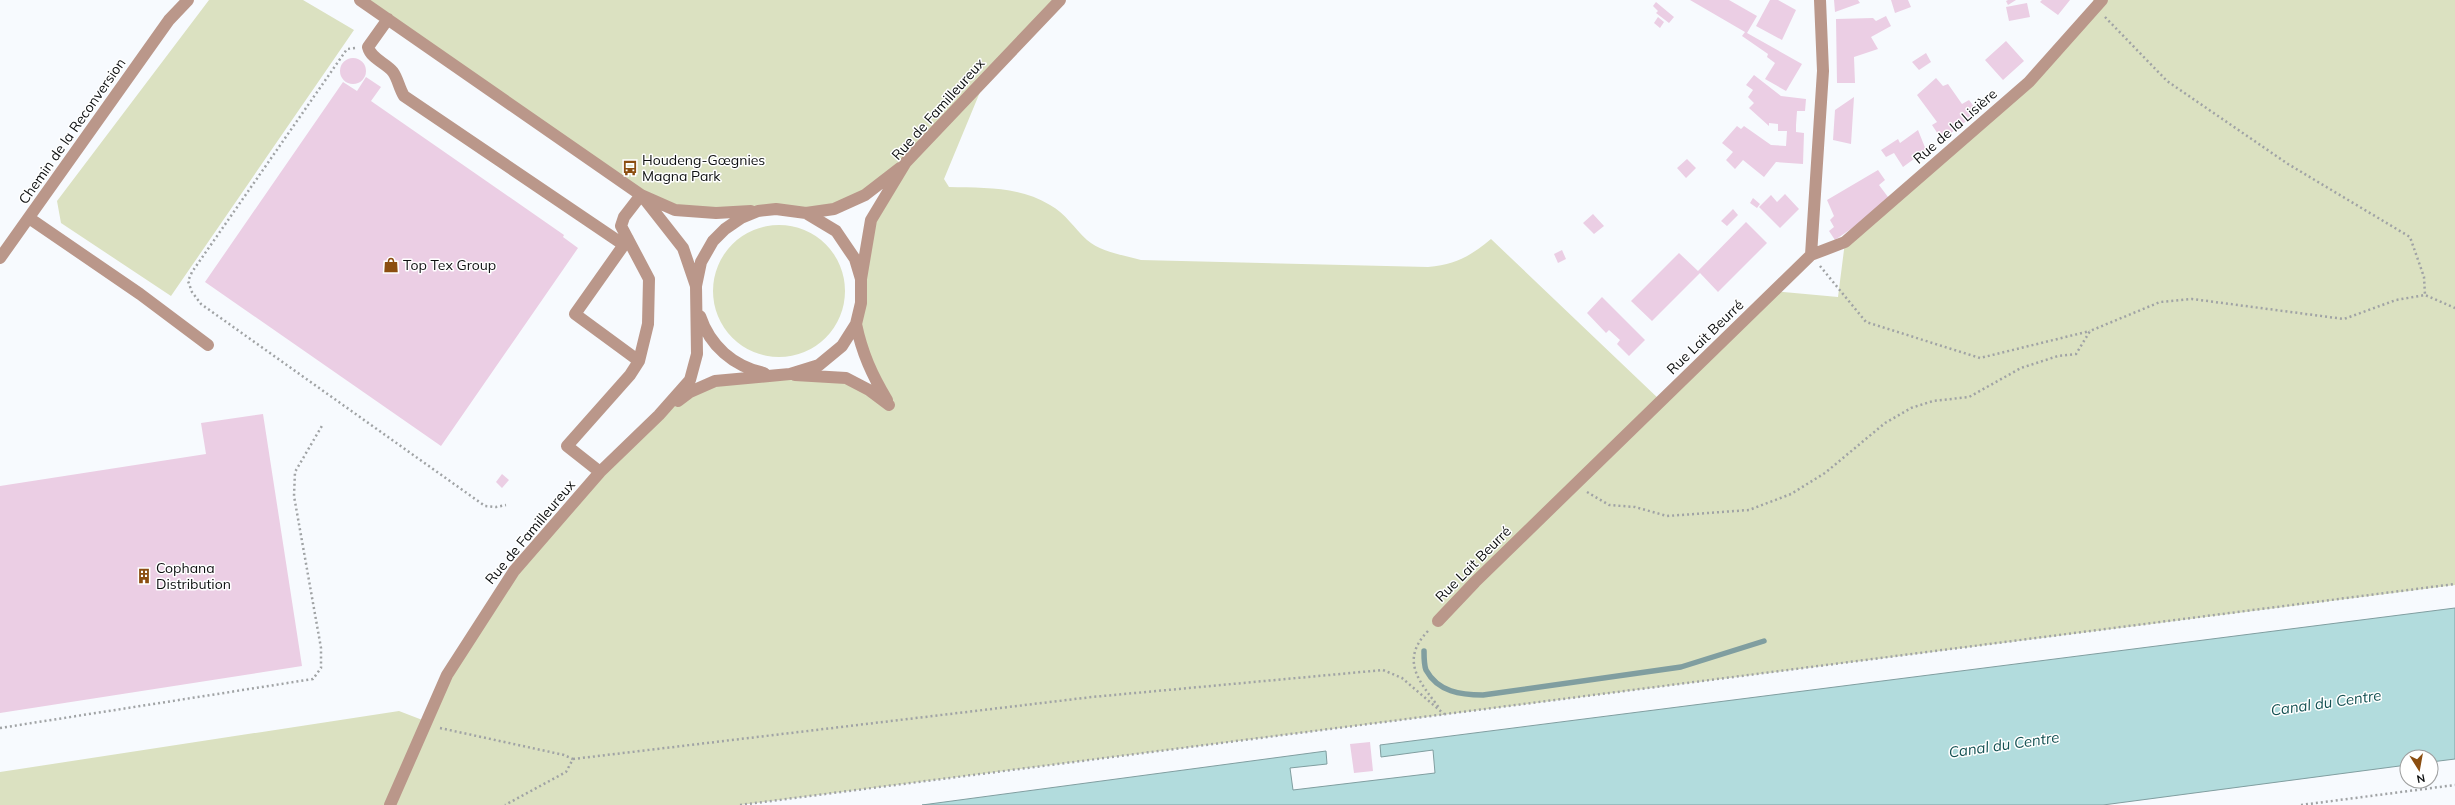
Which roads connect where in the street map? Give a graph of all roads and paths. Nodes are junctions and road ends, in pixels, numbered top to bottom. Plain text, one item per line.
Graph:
1 (178, 0) edge
2 (188, 0) edge
3 (360, 0) edge
4 (1060, 0) edge
5 (1820, 0) edge
6 (2099, 4) edge
7 (388, 19) junction
8 (169, 20) junction
9 (368, 47) junction
10 (906, 162) junction
11 (640, 195) junction
12 (758, 211) junction
13 (806, 213) junction
14 (28, 218) junction
15 (626, 242) junction
16 (1811, 255) junction
17 (0, 258) edge
18 (861, 279) junction
19 (696, 286) junction
20 (2425, 294) junction
21 (697, 307) junction
22 (2455, 308) edge
23 (856, 324) junction
24 (2090, 331) junction
25 (208, 345) dead end
26 (638, 361) junction
27 (771, 374) junction
28 (790, 374) junction
29 (659, 415) junction
30 (323, 424) dead end
31 (600, 472) junction
32 (1574, 485) junction
33 (506, 505) dead end
34 (2455, 584) edge
35 (1438, 621) joint
36 (1445, 715) junction
37 (426, 722) junction
38 (0, 728) edge
39 (573, 759) junction
40 (2455, 785) edge
41 (390, 805) edge
42 (505, 805) edge
43 (740, 805) edge
44 (2301, 805) edge

1 - 8 street
2 - 8 street
3 - 7 street
4 - 10 street, Rue de Familleureux
5 - 16 street
6 - 16 street, Rue de la Lisière
6 - 20 path
7 - 9 street
7 - 11 street
8 - 14 street, Chemin de la Reconversion
9 - 15 street
9 - 33 path
10 - 13 street
10 - 18 street, Rue de Familleureux
11 - 12 street
11 - 15 street
11 - 19 street
12 - 13 street, Rue de Familleureux
12 - 19 street, Rue de Familleureux
13 - 18 street, Rue de Familleureux
14 - 17 street, Chemin de la Reconversion
14 - 25 street
15 - 26 street
15 - 26 street
16 - 24 path
16 - 32 street, Rue Lait Beurré
18 - 23 street, Rue de Familleureux
19 - 21 street, Rue de Familleureux
20 - 22 path
20 - 24 path
21 - 27 street, Rue de Familleureux
21 - 29 street, Rue de Familleureux
23 - 28 street, Rue de Familleureux
23 - 28 street
24 - 32 path
26 - 31 street
27 - 28 street, Rue de Familleureux
27 - 29 street, Rue de Familleureux
29 - 31 street, Rue de Familleureux
30 - 38 path
31 - 37 street, Rue de Familleureux
32 - 35 street, Rue Lait Beurré
34 - 36 path
35 - 36 path
36 - 39 path
36 - 43 path
37 - 39 path
37 - 41 street, Rue de Familleureux
39 - 42 path
40 - 44 path

